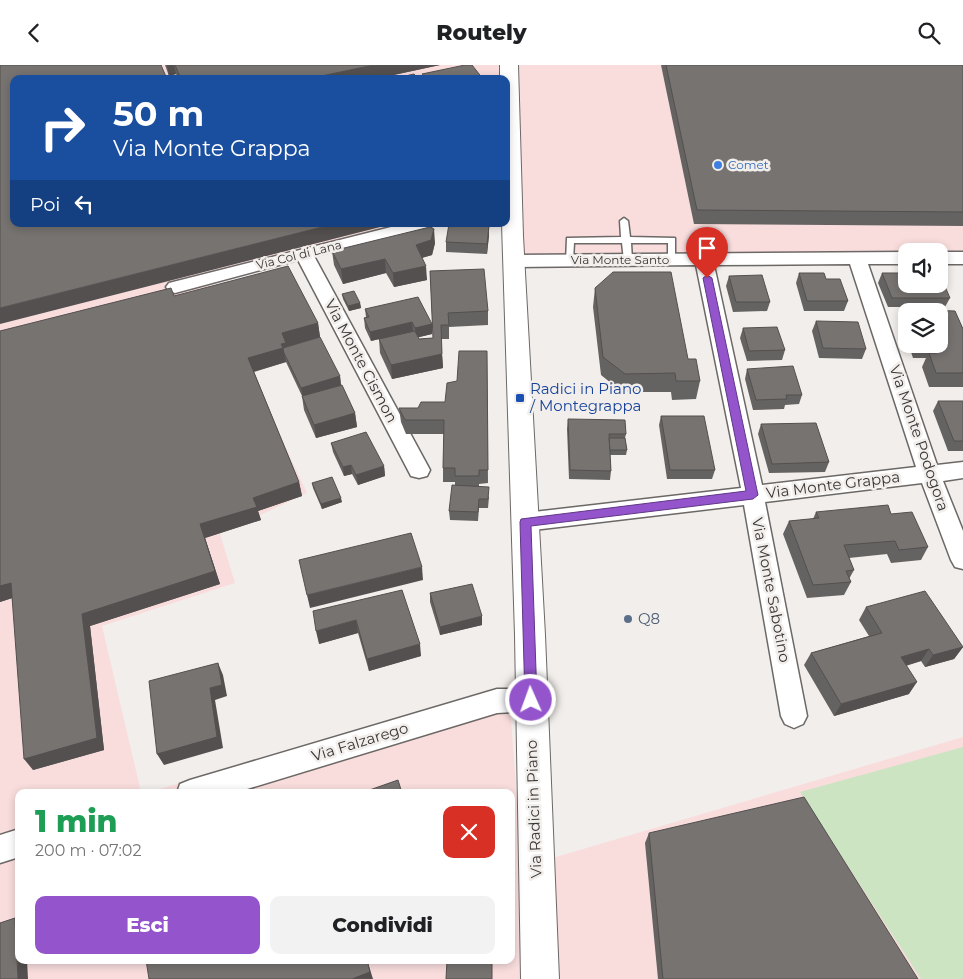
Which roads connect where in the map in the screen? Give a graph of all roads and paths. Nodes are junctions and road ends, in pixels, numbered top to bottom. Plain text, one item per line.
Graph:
1 (624, 221) dead end
2 (510, 222) edge
3 (412, 227) edge
4 (626, 240) junction
5 (304, 253) junction
6 (898, 258) edge
7 (948, 258) edge
8 (963, 258) edge
9 (857, 259) junction
10 (628, 260) junction
11 (672, 260) junction
12 (704, 260) junction
13 (515, 261) junction
14 (569, 261) junction
15 (175, 287) dead end
16 (419, 470) dead end
17 (963, 470) edge
18 (929, 474) junction
19 (753, 495) junction
20 (525, 522) junction
21 (963, 560) edge
22 (531, 700) junction
23 (794, 716) dead end
24 (203, 789) edge
25 (15, 844) edge
26 (0, 849) edge
27 (540, 979) edge

1 - 4 lane
2 - 13 street
3 - 5 street, Via Col di Lana
4 - 10 lane
4 - 11 lane
4 - 14 lane
5 - 15 street, Via Col di Lana
5 - 16 street, Via Monte Cismon
6 - 9 street, Via Monte Santo
7 - 8 street
9 - 12 street, Via Monte Santo
9 - 18 street, Via Monte Podogora
10 - 11 street, Via Monte Santo
10 - 14 street, Via Monte Santo
11 - 12 street, Via Monte Santo
12 - 19 street, Via Monte Sabotino
13 - 14 street, Via Monte Santo
13 - 20 street, Via Radici in Piano
17 - 18 street, Via Monte Grappa
18 - 19 street, Via Monte Grappa
18 - 21 street, Via Monte Podogora
19 - 20 street, Via Monte Grappa
19 - 23 street, Via Monte Sabotino
20 - 22 street, Via Radici in Piano
22 - 24 street, Via Falzarego
22 - 27 street, Via Radici in Piano
25 - 26 street

